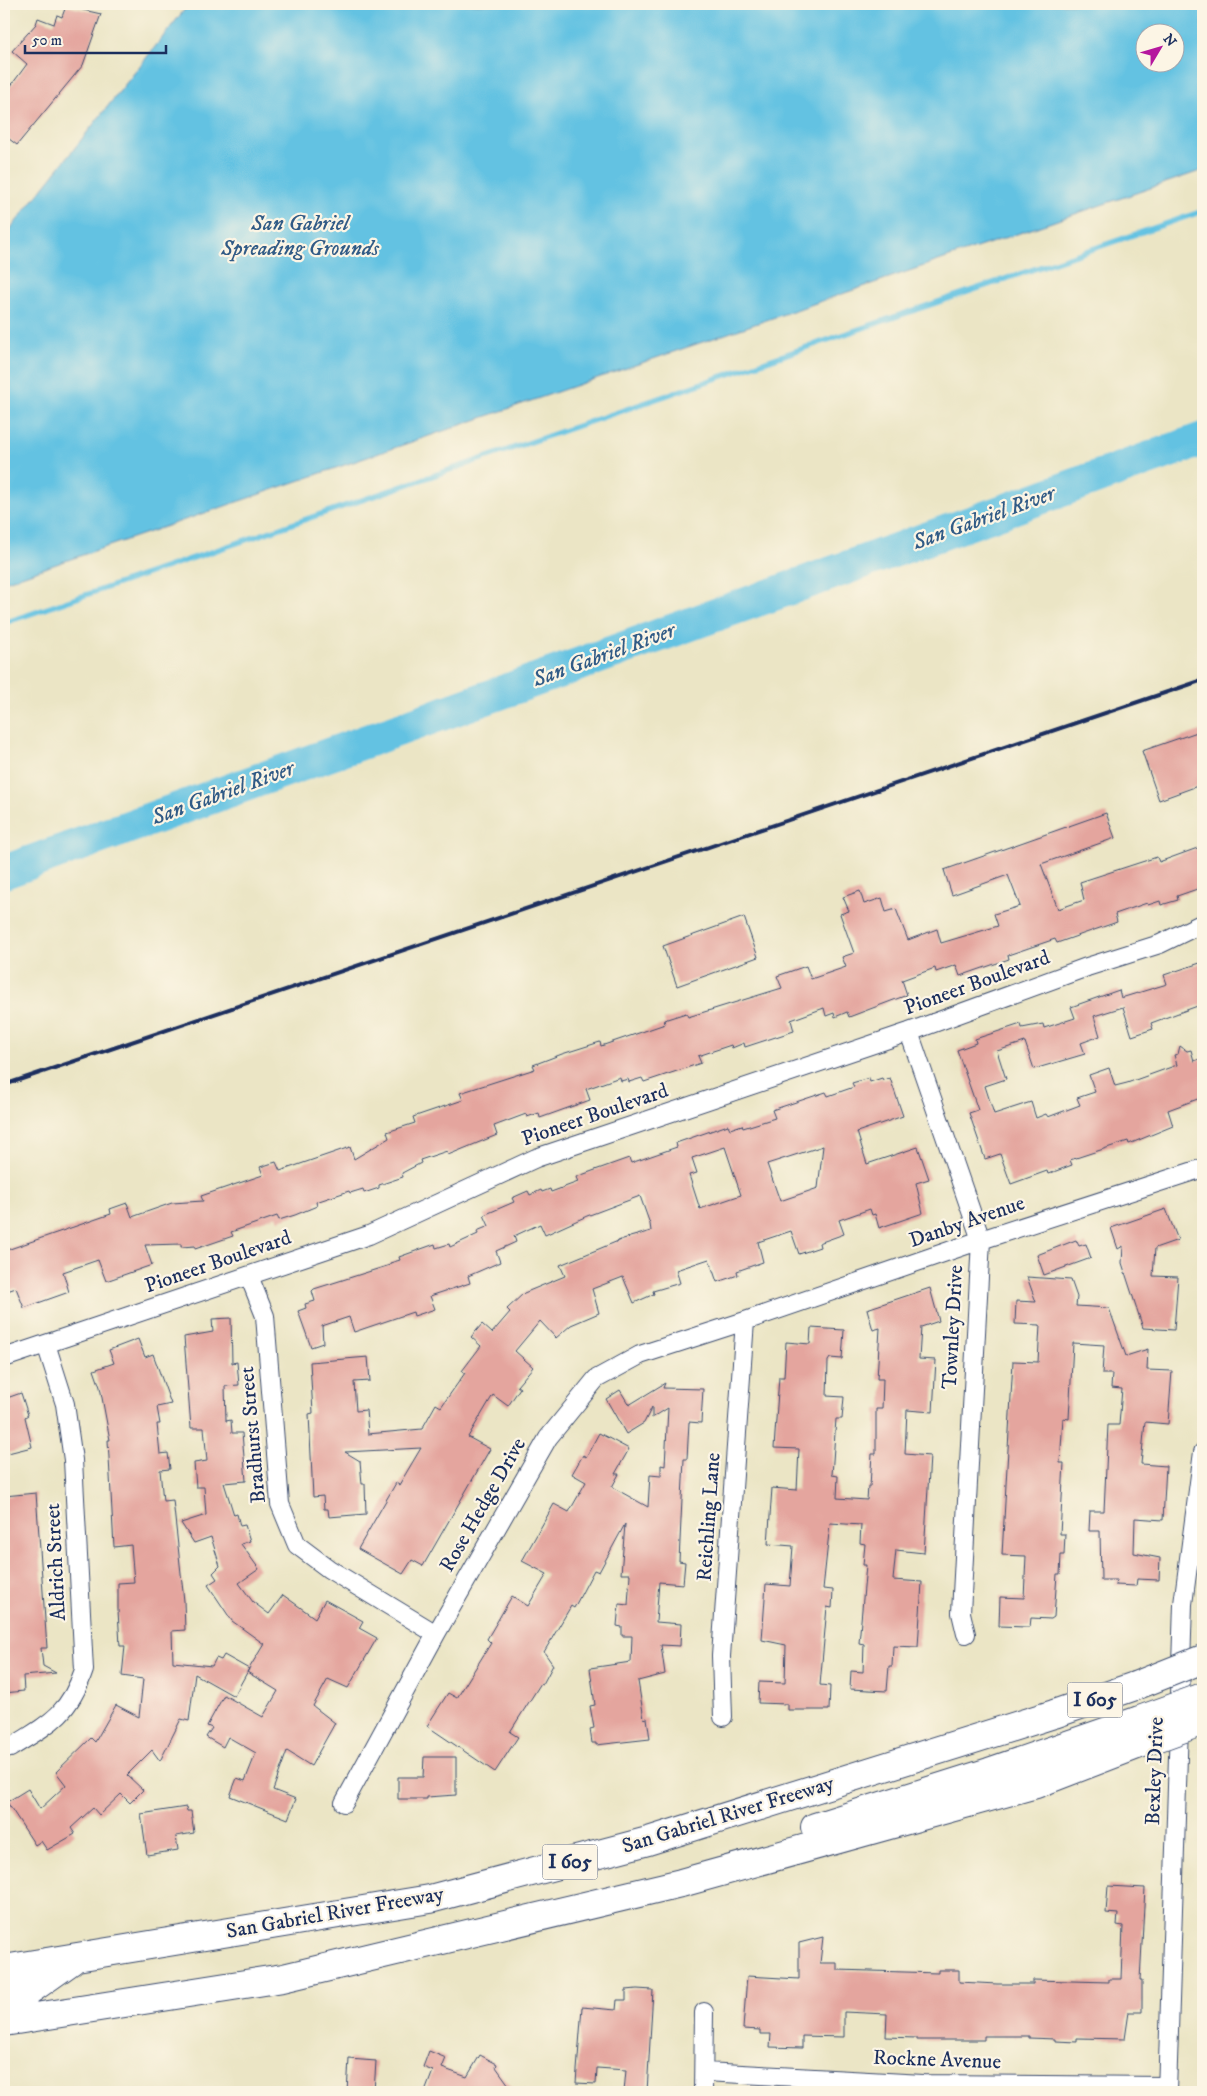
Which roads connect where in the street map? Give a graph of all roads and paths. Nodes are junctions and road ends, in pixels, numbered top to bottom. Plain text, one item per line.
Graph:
1 (1203, 923) edge
2 (909, 1032) junction
3 (1203, 1168) edge
4 (980, 1240) junction
5 (249, 1276) junction
6 (746, 1321) junction
7 (46, 1344) junction
8 (4, 1358) edge
9 (1203, 1452) edge
10 (436, 1634) junction
11 (966, 1634) dead end
12 (1203, 1659) edge
13 (1203, 1685) edge
14 (1203, 1698) edge
15 (1137, 1715) junction
16 (723, 1717) dead end
17 (1203, 1721) edge
18 (10, 1748) dead end
19 (344, 1803) dead end
20 (74, 1958) junction
21 (4, 1969) edge
22 (4, 1995) edge
23 (704, 2012) dead end
24 (4, 2022) edge
25 (705, 2072) junction
26 (923, 2088) edge
27 (1167, 2089) edge
28 (703, 2092) edge

1 - 2 street, Pioneer Boulevard
2 - 4 street, Townley Drive
2 - 5 street, Pioneer Boulevard
3 - 4 street, Danby Avenue
4 - 6 street, Danby Avenue
4 - 11 street, Townley Drive
5 - 7 street, Pioneer Boulevard
5 - 10 street, Bradhurst Street
6 - 10 street, Rose Hedge Drive
6 - 16 street, Reichling Lane
7 - 8 street, Pioneer Boulevard
7 - 18 street, Aldrich Street
9 - 27 street, Bexley Drive
10 - 19 street, Rose Hedge Drive
12 - 15 highway, San Gabriel River Freeway / I 605, bridge
13 - 15 highway
14 - 15 highway, bridge
15 - 17 highway, San Gabriel River Freeway / I 605, bridge
15 - 20 highway, San Gabriel River Freeway / I 605
15 - 24 highway, San Gabriel River Freeway / I 605
20 - 21 highway, San Gabriel River Freeway / I 605
20 - 22 highway
23 - 25 street
25 - 26 street, Rockne Avenue
25 - 28 street
26 - 27 street, Rockne Avenue

